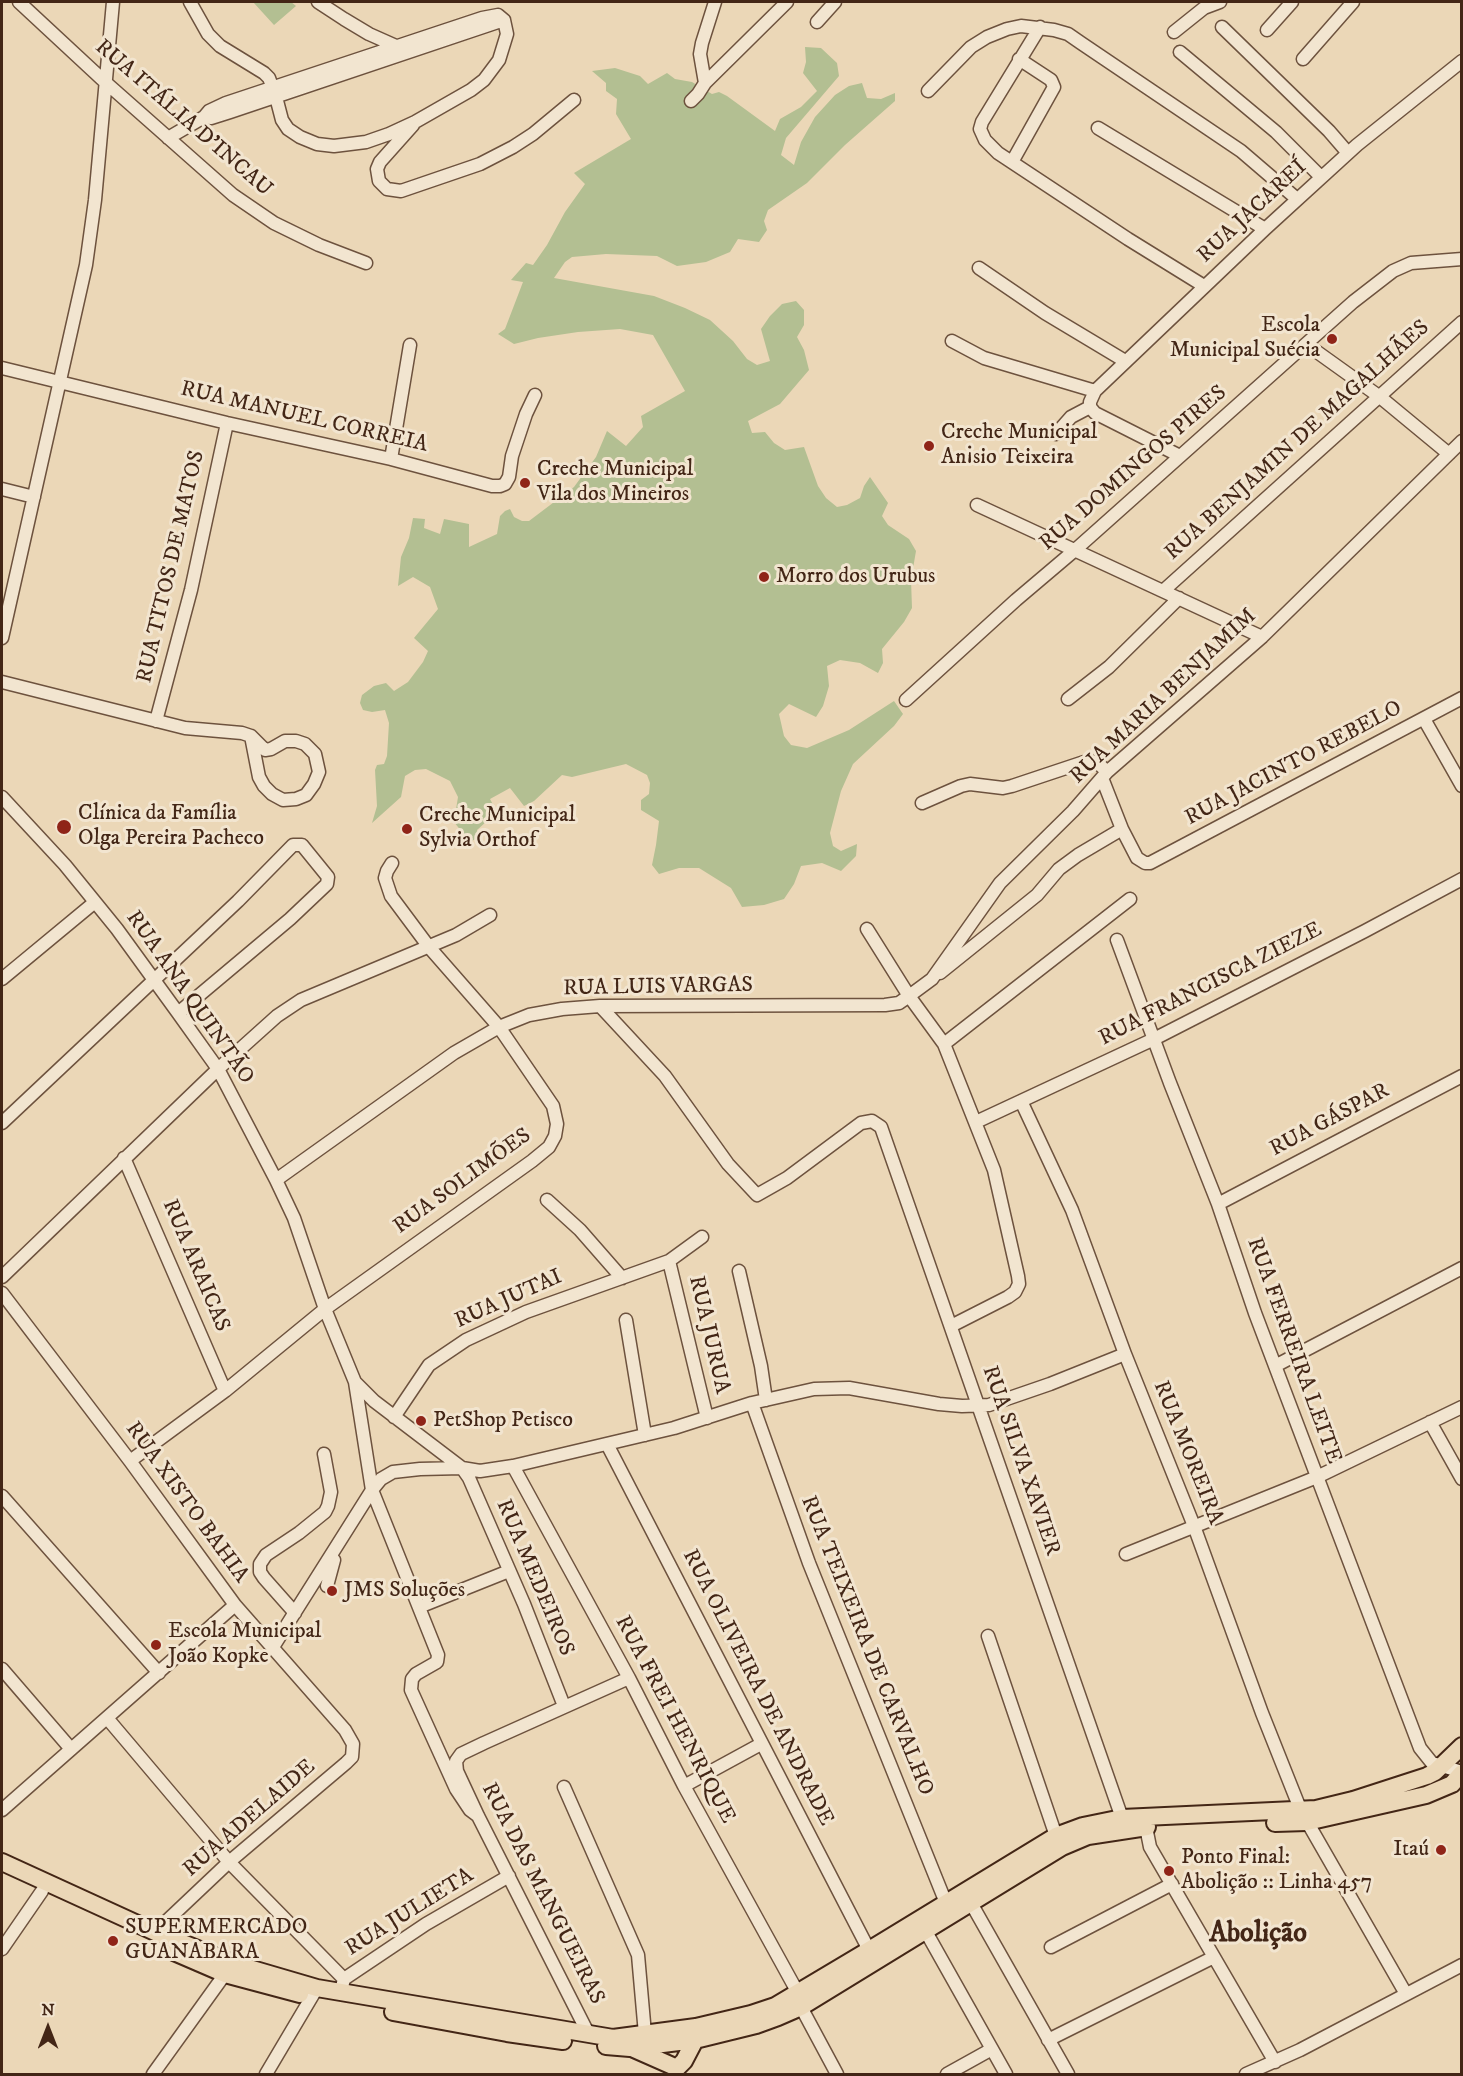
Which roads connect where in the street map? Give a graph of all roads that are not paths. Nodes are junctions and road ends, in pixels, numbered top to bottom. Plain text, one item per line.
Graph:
1 (19, 2) edge
2 (113, 2) edge
3 (190, 2) edge
4 (318, 2) edge
5 (715, 2) edge
6 (787, 2) edge
7 (835, 2) edge
8 (1220, 2) edge
9 (1292, 2) edge
10 (1353, 2) edge
11 (817, 22) dead end
12 (1040, 27) junction
13 (1222, 27) dead end
14 (1267, 30) dead end
15 (1174, 32) dead end
16 (400, 50) junction
17 (1180, 52) dead end
18 (1019, 59) junction
19 (1303, 59) dead end
20 (1461, 61) edge
21 (104, 81) junction
22 (705, 83) junction
23 (928, 91) dead end
24 (275, 92) junction
25 (574, 100) dead end
26 (691, 101) dead end
27 (415, 122) junction
28 (1098, 128) dead end
29 (168, 138) junction
30 (1348, 153) junction
31 (1012, 162) junction
32 (1321, 177) junction
33 (1297, 200) junction
34 (1265, 229) junction
35 (1461, 259) edge
36 (366, 263) dead end
37 (979, 268) dead end
38 (1204, 286) junction
39 (1461, 322) edge
40 (952, 341) dead end
41 (411, 345) dead end
42 (1306, 345) junction
43 (1125, 361) junction
44 (2, 368) edge
45 (60, 382) junction
46 (1095, 391) junction
47 (535, 394) dead end
48 (1380, 397) junction
49 (1090, 407) junction
50 (227, 423) junction
51 (1056, 434) dead end
52 (1461, 441) edge
53 (1449, 454) junction
54 (1180, 456) junction
55 (391, 459) junction
56 (2, 489) edge
57 (34, 497) junction
58 (977, 505) dead end
59 (1075, 550) junction
60 (1163, 591) junction
61 (1179, 598) junction
62 (1262, 637) junction
63 (2, 638) edge
64 (2, 682) edge
65 (1461, 698) edge
66 (1068, 699) dead end
67 (906, 700) dead end
68 (1424, 719) junction
69 (156, 721) junction
70 (250, 736) junction
71 (1105, 775) junction
72 (1461, 786) edge
73 (2, 797) edge
74 (922, 803) dead end
75 (1122, 829) junction
76 (392, 863) dead end
77 (1461, 879) edge
78 (1130, 899) dead end
79 (95, 902) junction
80 (490, 915) dead end
81 (867, 928) dead end
82 (1117, 940) dead end
83 (429, 947) junction
84 (2, 979) edge
85 (932, 979) junction
86 (154, 981) junction
87 (909, 996) junction
88 (600, 1006) junction
89 (178, 1012) junction
90 (499, 1027) junction
91 (1154, 1040) junction
92 (944, 1044) junction
93 (218, 1069) junction
94 (1461, 1076) edge
95 (1021, 1101) junction
96 (2, 1122) edge
97 (976, 1122) junction
98 (124, 1158) junction
99 (276, 1180) junction
100 (548, 1200) dead end
101 (1218, 1204) junction
102 (702, 1237) dead end
103 (669, 1261) junction
104 (1461, 1268) edge
105 (739, 1271) dead end
106 (2, 1277) edge
107 (622, 1278) junction
108 (2, 1293) edge
109 (325, 1309) junction
110 (626, 1320) dead end
111 (951, 1326) junction
112 (1125, 1354) junction
113 (1275, 1366) junction
114 (355, 1382) junction
115 (225, 1391) junction
116 (766, 1400) junction
117 (752, 1403) junction
118 (979, 1406) junction
119 (1461, 1407) edge
120 (394, 1417) junction
121 (707, 1418) junction
122 (1430, 1422) junction
123 (645, 1435) junction
124 (607, 1444) junction
125 (324, 1454) dead end
126 (130, 1461) junction
127 (513, 1466) junction
128 (462, 1468) junction
129 (1317, 1478) junction
130 (1461, 1479) edge
131 (372, 1491) junction
132 (2, 1496) edge
133 (1194, 1527) junction
134 (338, 1545) junction
135 (1126, 1554) dead end
136 (509, 1571) junction
137 (327, 1586) dead end
138 (235, 1605) junction
139 (418, 1607) junction
140 (295, 1613) junction
141 (988, 1636) dead end
142 (273, 1647) junction
143 (2, 1669) edge
144 (159, 1673) junction
145 (629, 1678) junction
146 (564, 1706) junction
147 (107, 1718) junction
148 (345, 1730) joint
149 (761, 1744) junction
150 (1461, 1746) edge
151 (71, 1749) junction
152 (1441, 1766) junction
153 (1461, 1772) edge
154 (684, 1786) junction
155 (564, 1787) dead end
156 (2, 1810) edge
157 (478, 1816) junction
158 (1304, 1816) junction
159 (1122, 1818) junction
160 (1146, 1827) junction
161 (1056, 1836) junction
162 (2, 1862) edge
163 (229, 1862) junction
164 (2, 1873) edge
165 (509, 1876) junction
166 (1172, 1884) junction
167 (42, 1891) junction
168 (946, 1903) junction
169 (970, 1903) junction
170 (920, 1926) junction
171 (155, 1932) junction
172 (1051, 1947) dead end
173 (2, 1949) edge
174 (869, 1950) junction
175 (1214, 1957) junction
176 (1461, 1965) edge
177 (225, 1974) junction
178 (343, 1985) junction
179 (315, 1992) junction
180 (1406, 1994) junction
181 (800, 2000) junction
182 (645, 2034) junction
183 (696, 2034) junction
184 (589, 2035) junction
185 (1048, 2040) junction
186 (672, 2044) junction
187 (630, 2048) junction
188 (992, 2049) junction
189 (1275, 2062) junction
190 (677, 2071) edge
191 (153, 2074) edge
192 (266, 2074) edge
193 (837, 2074) edge
194 (947, 2074) edge
195 (1006, 2074) edge
196 (1068, 2074) edge
197 (1246, 2074) edge

1 - 21 street, RUA ITÁLIA D'INCAU
2 - 21 street
3 - 24 street
4 - 16 street
5 - 22 street
6 - 22 street
7 - 11 street
8 - 15 street
9 - 14 street
10 - 19 street
12 - 18 street
12 - 23 street
12 - 33 street
13 - 30 street
16 - 24 street
16 - 27 street
17 - 32 street
18 - 31 street
18 - 31 street
20 - 30 street, RUA JACAREÍ
21 - 29 street, RUA ITÁLIA D'INCAU
21 - 45 street
22 - 26 street
24 - 27 street
24 - 29 street
25 - 27 street
28 - 34 street
29 - 36 street, RUA ITÁLIA D'INCAU
30 - 32 street, RUA JACAREÍ
31 - 38 street
32 - 33 street, RUA JACAREÍ
33 - 34 street, RUA JACAREÍ
34 - 38 street, RUA JACAREÍ
35 - 42 street, RUA DOMINGOS PIRES
37 - 43 street
38 - 43 street, RUA JACAREÍ
39 - 48 street, RUA BENJAMIN DE MAGALHÃES
40 - 46 street
41 - 55 street
42 - 48 street
42 - 54 street, RUA DOMINGOS PIRES
43 - 46 street, RUA JACAREÍ
44 - 45 street, RUA MANUEL CORREIA
45 - 50 street, RUA MANUEL CORREIA
45 - 57 street
46 - 49 street, RUA JACAREÍ
47 - 55 street, RUA MANUEL CORREIA
48 - 53 street
48 - 60 street, RUA BENJAMIN DE MAGALHÃES
49 - 51 street
49 - 54 street
50 - 55 street, RUA MANUEL CORREIA
50 - 69 street, RUA TITOS DE MATOS
52 - 53 street, RUA MARIA BENJAMIM
53 - 62 street, RUA MARIA BENJAMIM
54 - 59 street, RUA DOMINGOS PIRES
56 - 57 street
57 - 63 street
58 - 59 street
59 - 60 street
59 - 67 street, RUA DOMINGOS PIRES
60 - 61 street
61 - 62 street
61 - 66 street
62 - 71 street, RUA MARIA BENJAMIM
64 - 69 street
65 - 68 street, RUA JACINTO REBELO
68 - 72 street
68 - 75 street, RUA JACINTO REBELO
69 - 70 street
70 - 70 street
71 - 74 street
71 - 75 street
71 - 85 street, RUA MARIA BENJAMIM
73 - 79 street, RUA ANA QUINTÃO
75 - 85 street
76 - 83 street, RUA SOLIMÕES
77 - 91 street, RUA FRANCISCA ZIEZE
78 - 92 street
79 - 84 street
79 - 86 street, RUA ANA QUINTÃO
80 - 83 street
81 - 87 street
82 - 91 street, RUA FERREIRA LEITE
83 - 90 street, RUA SOLIMÕES
83 - 93 street
85 - 87 street, RUA MARIA BENJAMIM
86 - 89 street, RUA ANA QUINTÃO
86 - 89 street
86 - 96 street
87 - 88 street, RUA LUIS VARGAS
87 - 92 street
88 - 90 street, RUA LUIS VARGAS
88 - 111 street, RUA SILVA XAVIER
89 - 93 street, RUA ANA QUINTÃO
90 - 99 street, RUA LUIS VARGAS
90 - 109 street, RUA SOLIMÕES
91 - 95 street, RUA FRANCISCA ZIEZE
91 - 101 street, RUA FERREIRA LEITE
92 - 97 street
93 - 98 street
93 - 99 street, RUA ANA QUINTÃO
94 - 101 street, RUA GÁSPAR
95 - 97 street, RUA FRANCISCA ZIEZE
95 - 112 street, RUA MOREIRA
97 - 111 street
98 - 106 street
98 - 115 street, RUA ARAICAS
99 - 109 street, RUA ANA QUINTÃO
100 - 107 street
101 - 113 street, RUA FERREIRA LEITE
102 - 103 street, RUA JUTAI
103 - 107 street, RUA JUTAI
103 - 121 street, RUA JURUA
104 - 113 street
105 - 116 street
107 - 120 street, RUA JUTAI
108 - 126 street, RUA XISTO BAHIA
109 - 114 street, RUA ANA QUINTÃO
109 - 115 street, RUA SOLIMÕES
110 - 123 street
111 - 118 street, RUA SILVA XAVIER
112 - 118 street
112 - 133 street, RUA MOREIRA
113 - 129 street, RUA FERREIRA LEITE
114 - 120 street
114 - 131 street
115 - 126 street, RUA SOLIMÕES
116 - 117 street
116 - 118 street
117 - 121 street
117 - 168 street, RUA TEIXEIRA DE CARVALHO
118 - 159 street, RUA SILVA XAVIER
119 - 122 street
120 - 128 street
121 - 123 street
122 - 129 street
122 - 130 street
123 - 124 street
124 - 127 street
124 - 149 street, RUA OLIVEIRA DE ANDRADE
125 - 140 street
126 - 138 street, RUA XISTO BAHIA
127 - 128 street
127 - 145 street, RUA FREI HENRIQUE
128 - 131 street
128 - 136 street, RUA MEDEIROS
129 - 133 street
129 - 152 street, RUA FERREIRA LEITE
131 - 134 street
131 - 139 street
132 - 144 street
133 - 135 street
133 - 158 street, RUA MOREIRA
134 - 137 street
134 - 140 street
136 - 139 street
136 - 146 street, RUA MEDEIROS
138 - 142 street, RUA XISTO BAHIA
138 - 144 street
139 - 157 street
140 - 142 street
141 - 161 street
142 - 148 street, RUA XISTO BAHIA
143 - 151 street
144 - 147 street
145 - 146 street
145 - 154 street, RUA FREI HENRIQUE
146 - 157 street, RUA DAS MANGUEIRAS
147 - 151 street
147 - 163 street
148 - 163 street, RUA ADELAIDE
149 - 154 street
149 - 174 street, RUA OLIVEIRA DE ANDRADE
150 - 152 main road
151 - 156 street
152 - 153 street
152 - 158 main road
153 - 158 main road
154 - 181 street, RUA FREI HENRIQUE
155 - 182 street
157 - 165 street, RUA DAS MANGUEIRAS
158 - 159 main road
158 - 160 main road
158 - 180 street, RUA MOREIRA
159 - 161 main road
160 - 166 street
160 - 169 main road
161 - 168 main road
162 - 171 main road
163 - 171 street, RUA ADELAIDE
163 - 178 street
164 - 167 main road
165 - 178 street, RUA JULIETA
165 - 184 street, RUA DAS MANGUEIRAS
166 - 172 street
166 - 175 street
167 - 173 street
167 - 177 main road
168 - 170 main road
169 - 170 main road
169 - 185 street
170 - 174 main road
170 - 181 main road
170 - 188 street
171 - 179 main road
174 - 181 main road
175 - 185 street
175 - 189 street
176 - 180 street
177 - 179 main road
177 - 191 street
178 - 179 main road
178 - 184 main road
179 - 187 main road
179 - 192 street
180 - 189 street
181 - 183 main road
181 - 193 street, RUA FREI HENRIQUE
182 - 183 main road
182 - 184 main road
183 - 186 main road
183 - 190 main road
185 - 196 street
186 - 187 main road
186 - 190 street
187 - 190 main road
188 - 194 street
188 - 195 street
189 - 197 street

